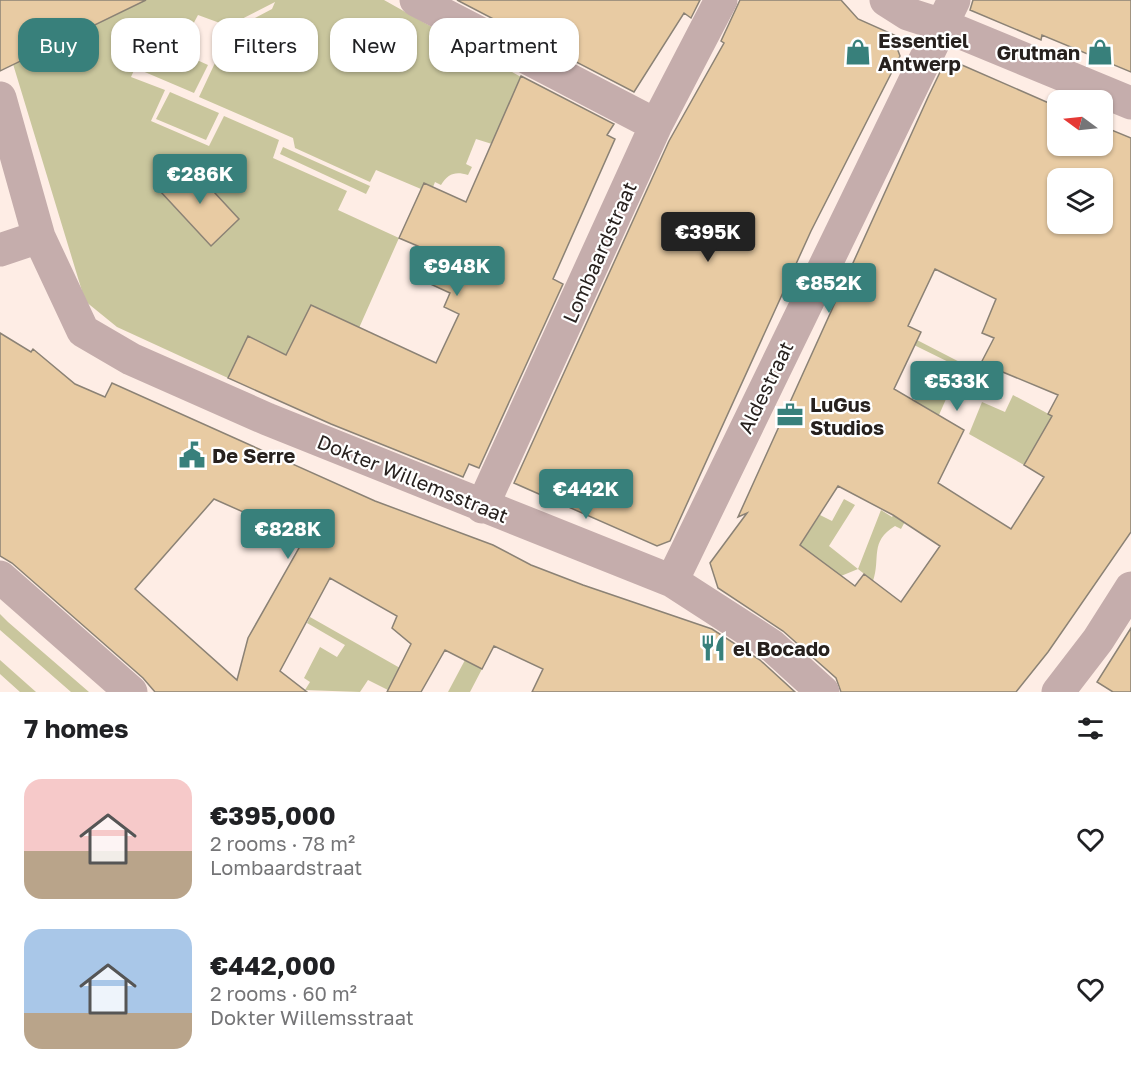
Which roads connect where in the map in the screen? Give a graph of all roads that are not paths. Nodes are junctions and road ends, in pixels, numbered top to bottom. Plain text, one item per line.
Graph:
1 (416, 0) edge
2 (721, 0) edge
3 (886, 0) edge
4 (948, 12) edge
5 (0, 98) edge
6 (1131, 103) edge
7 (656, 125) junction
8 (39, 237) junction
9 (0, 250) edge
10 (482, 507) junction
11 (0, 577) edge
12 (672, 580) junction
13 (1131, 588) edge
14 (131, 692) edge
15 (823, 692) edge
16 (1058, 692) edge

1 - 7 street
2 - 7 street, Lombaardstraat
3 - 4 street
4 - 6 street
4 - 12 street, Aldestraat
5 - 8 street, Dokter Willemsstraat
7 - 10 street, Lombaardstraat
8 - 9 street
8 - 10 street, Dokter Willemsstraat
10 - 12 street, Dokter Willemsstraat
11 - 14 street
12 - 15 street, Dokter Willemsstraat
13 - 16 street

